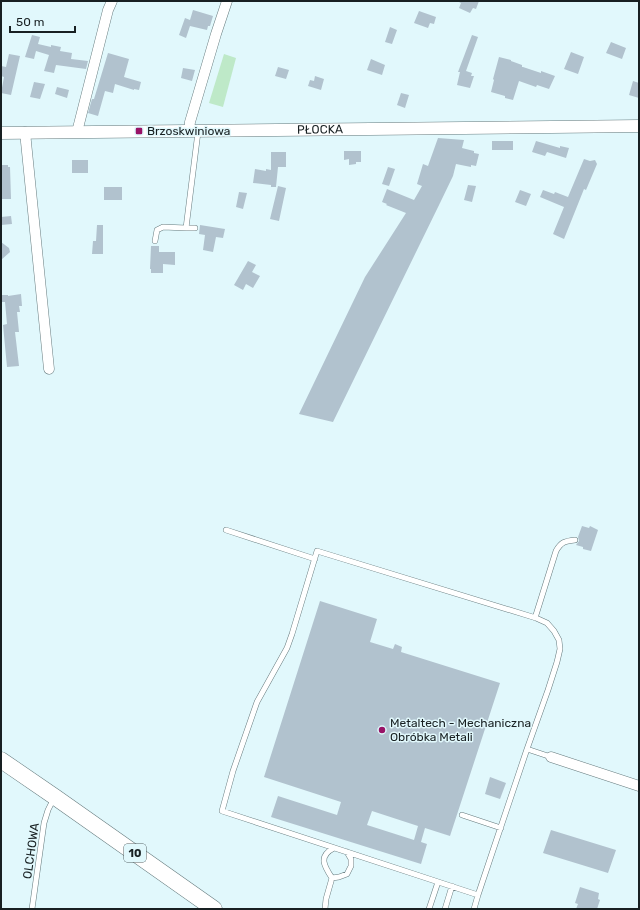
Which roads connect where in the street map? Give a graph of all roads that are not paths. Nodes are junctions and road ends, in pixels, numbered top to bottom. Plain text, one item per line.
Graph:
1 (112, 1) edge
2 (227, 1) edge
3 (639, 126) edge
4 (194, 131) junction
5 (25, 132) junction
6 (77, 132) junction
7 (1, 133) edge
8 (186, 228) junction
9 (195, 228) dead end
10 (155, 241) dead end
11 (49, 369) dead end
12 (226, 530) dead end
13 (575, 540) dead end
14 (314, 559) junction
15 (534, 618) junction
16 (527, 749) junction
17 (551, 757) joint
18 (1, 760) edge
19 (639, 786) edge
20 (55, 797) junction
21 (462, 815) dead end
22 (501, 828) junction
23 (334, 848) junction
24 (347, 852) junction
25 (332, 878) junction
26 (438, 882) junction
27 (452, 886) junction
28 (478, 895) junction
29 (32, 909) edge
30 (214, 909) edge
31 (325, 909) edge
32 (429, 909) edge
33 (444, 909) edge
34 (474, 909) edge

1 - 6 street
2 - 4 street
3 - 4 street, PŁOCKA
4 - 6 street, PŁOCKA
4 - 8 lane
5 - 6 street, PŁOCKA
5 - 7 street, PŁOCKA
5 - 11 street
8 - 9 lane
8 - 10 lane
12 - 14 lane
13 - 15 lane
14 - 15 lane
14 - 23 lane
15 - 16 lane
16 - 17 lane
16 - 22 lane
17 - 19 street
18 - 20 main road, 10
20 - 29 lane, OLCHOWA
20 - 30 main road, 10
21 - 22 lane
22 - 28 lane
23 - 24 lane
23 - 25 lane
24 - 25 lane
24 - 26 lane
25 - 31 lane
26 - 27 lane
26 - 32 lane
27 - 28 lane
27 - 33 lane
28 - 34 lane

